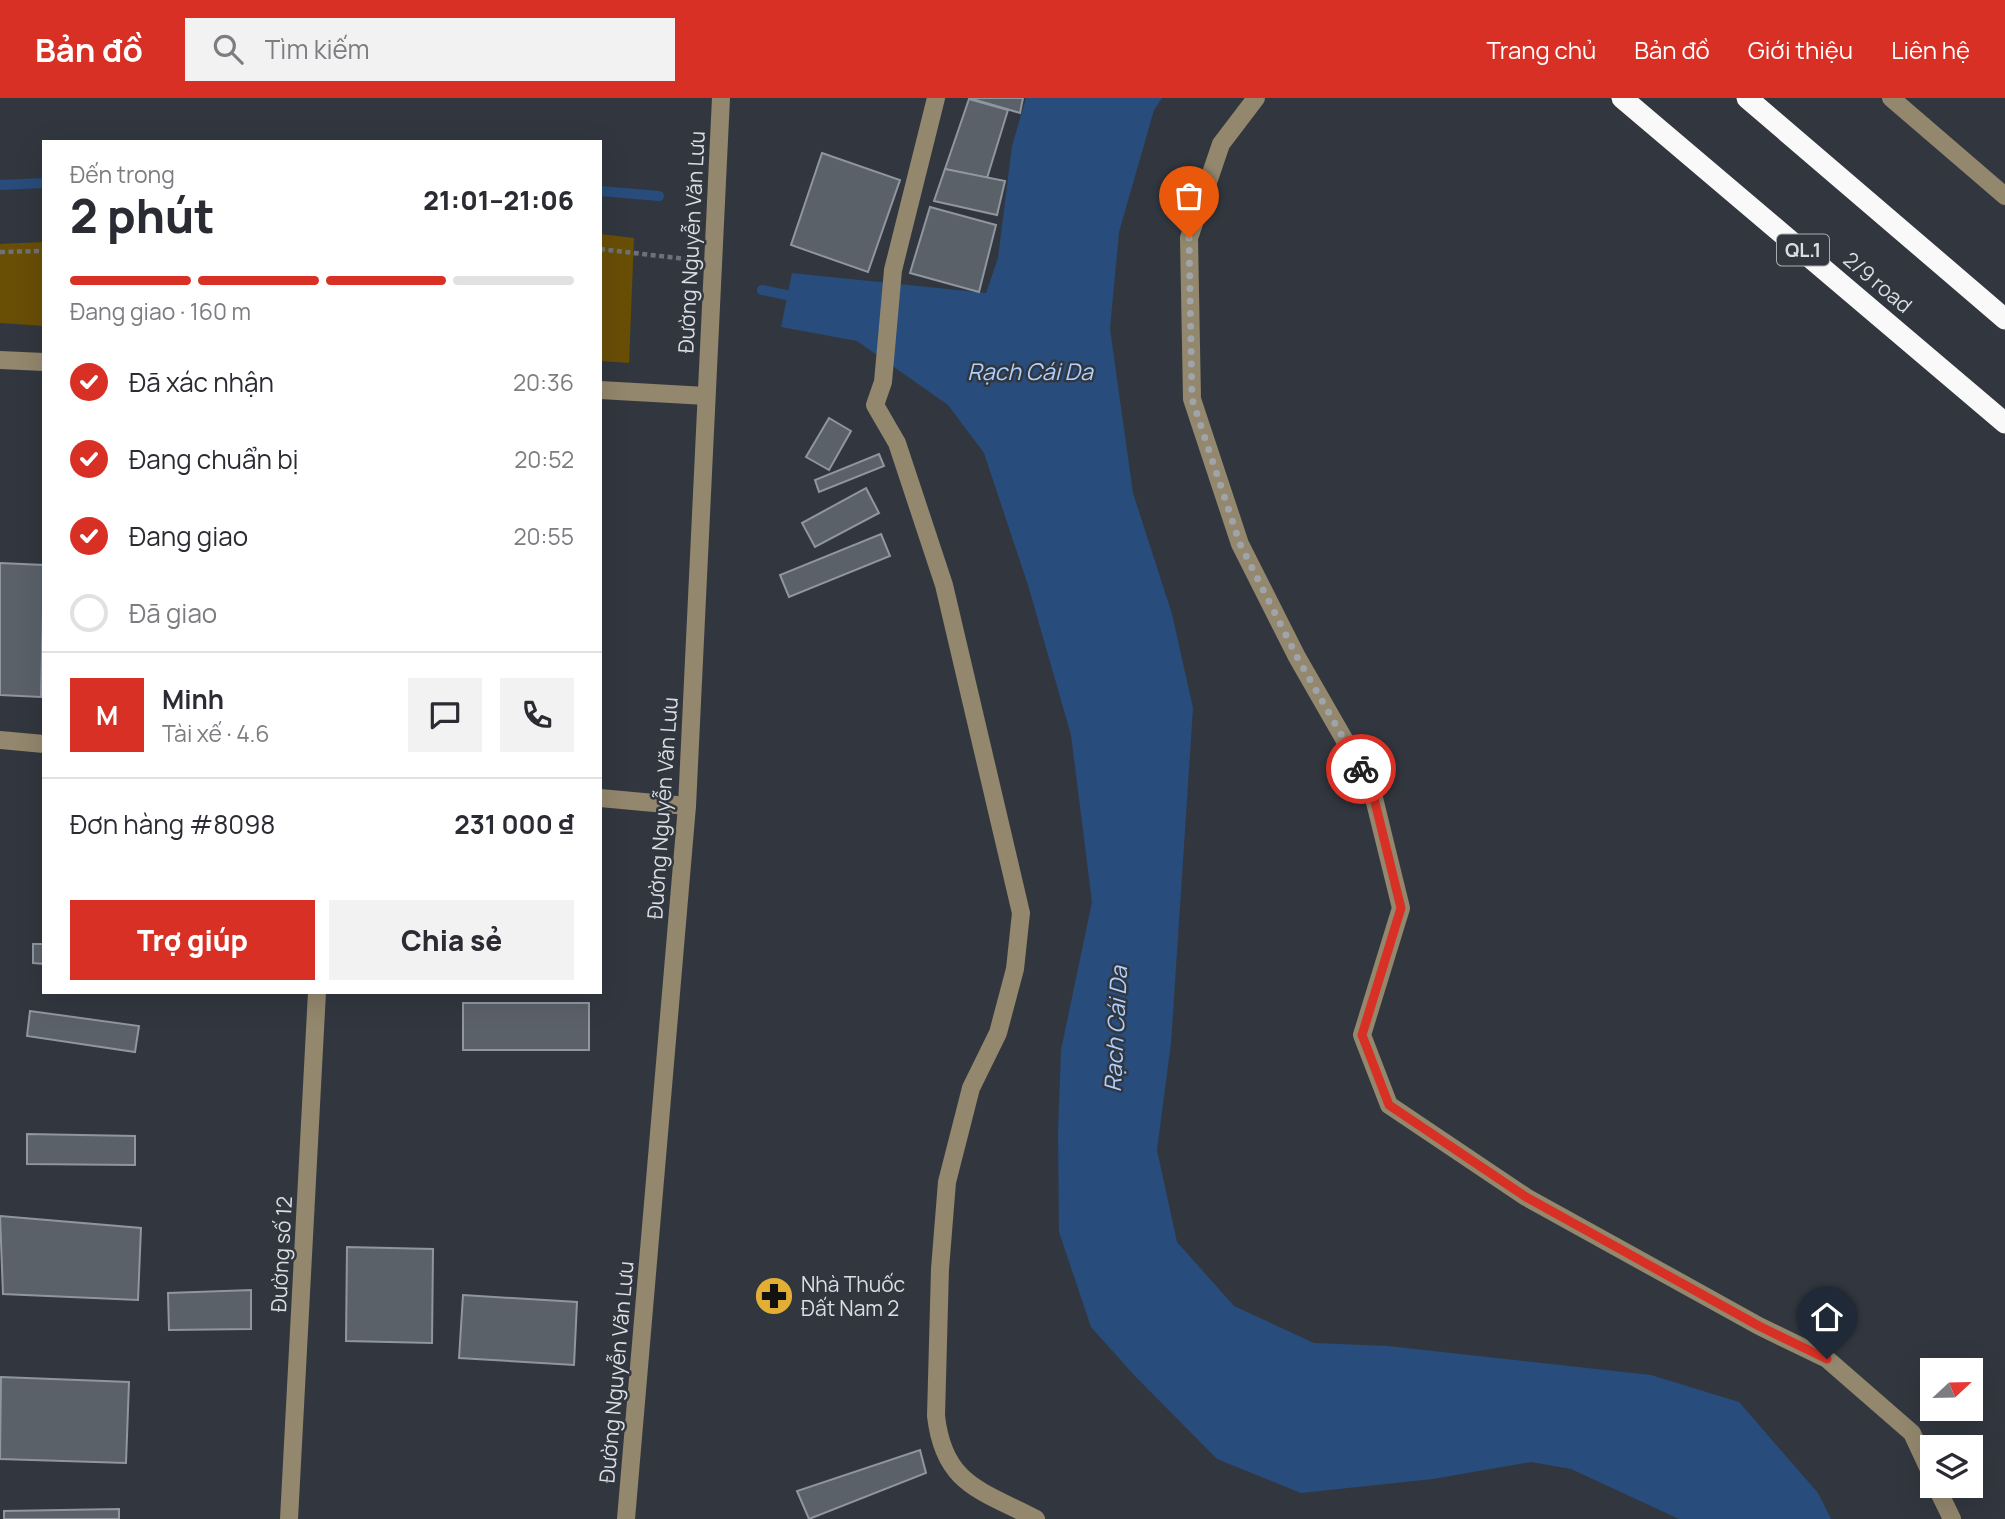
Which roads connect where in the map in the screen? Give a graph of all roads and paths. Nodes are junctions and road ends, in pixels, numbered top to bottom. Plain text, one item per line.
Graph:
1 (721, 98) edge
2 (936, 98) edge
3 (1256, 98) edge
4 (1622, 98) edge
5 (1747, 98) edge
6 (1891, 98) edge
7 (2005, 197) edge
8 (602, 249) edge
9 (42, 251) edge
10 (0, 252) edge
11 (712, 262) junction
12 (2005, 319) edge
13 (0, 360) edge
14 (42, 362) edge
15 (602, 390) edge
16 (706, 396) junction
17 (2005, 425) edge
18 (0, 740) edge
19 (42, 744) edge
20 (602, 798) edge
21 (687, 806) junction
22 (317, 994) edge
23 (1920, 1450) edge
24 (1942, 1498) edge
25 (289, 1519) edge
26 (626, 1519) edge
27 (1036, 1519) edge
28 (1952, 1519) edge

1 - 11 street, Đường Nguyễn Văn Lưu
2 - 27 street
3 - 23 street
4 - 17 highway, 2/9 road / QL.1
5 - 12 highway
6 - 7 street
8 - 11 path
9 - 10 path
11 - 16 street, Đường Nguyễn Văn Lưu
13 - 14 street
15 - 16 street
16 - 21 street, Đường Nguyễn Văn Lưu
18 - 19 street
20 - 21 street
21 - 26 street, Đường Nguyễn Văn Lưu
22 - 25 street, Đường số 12
24 - 28 street

